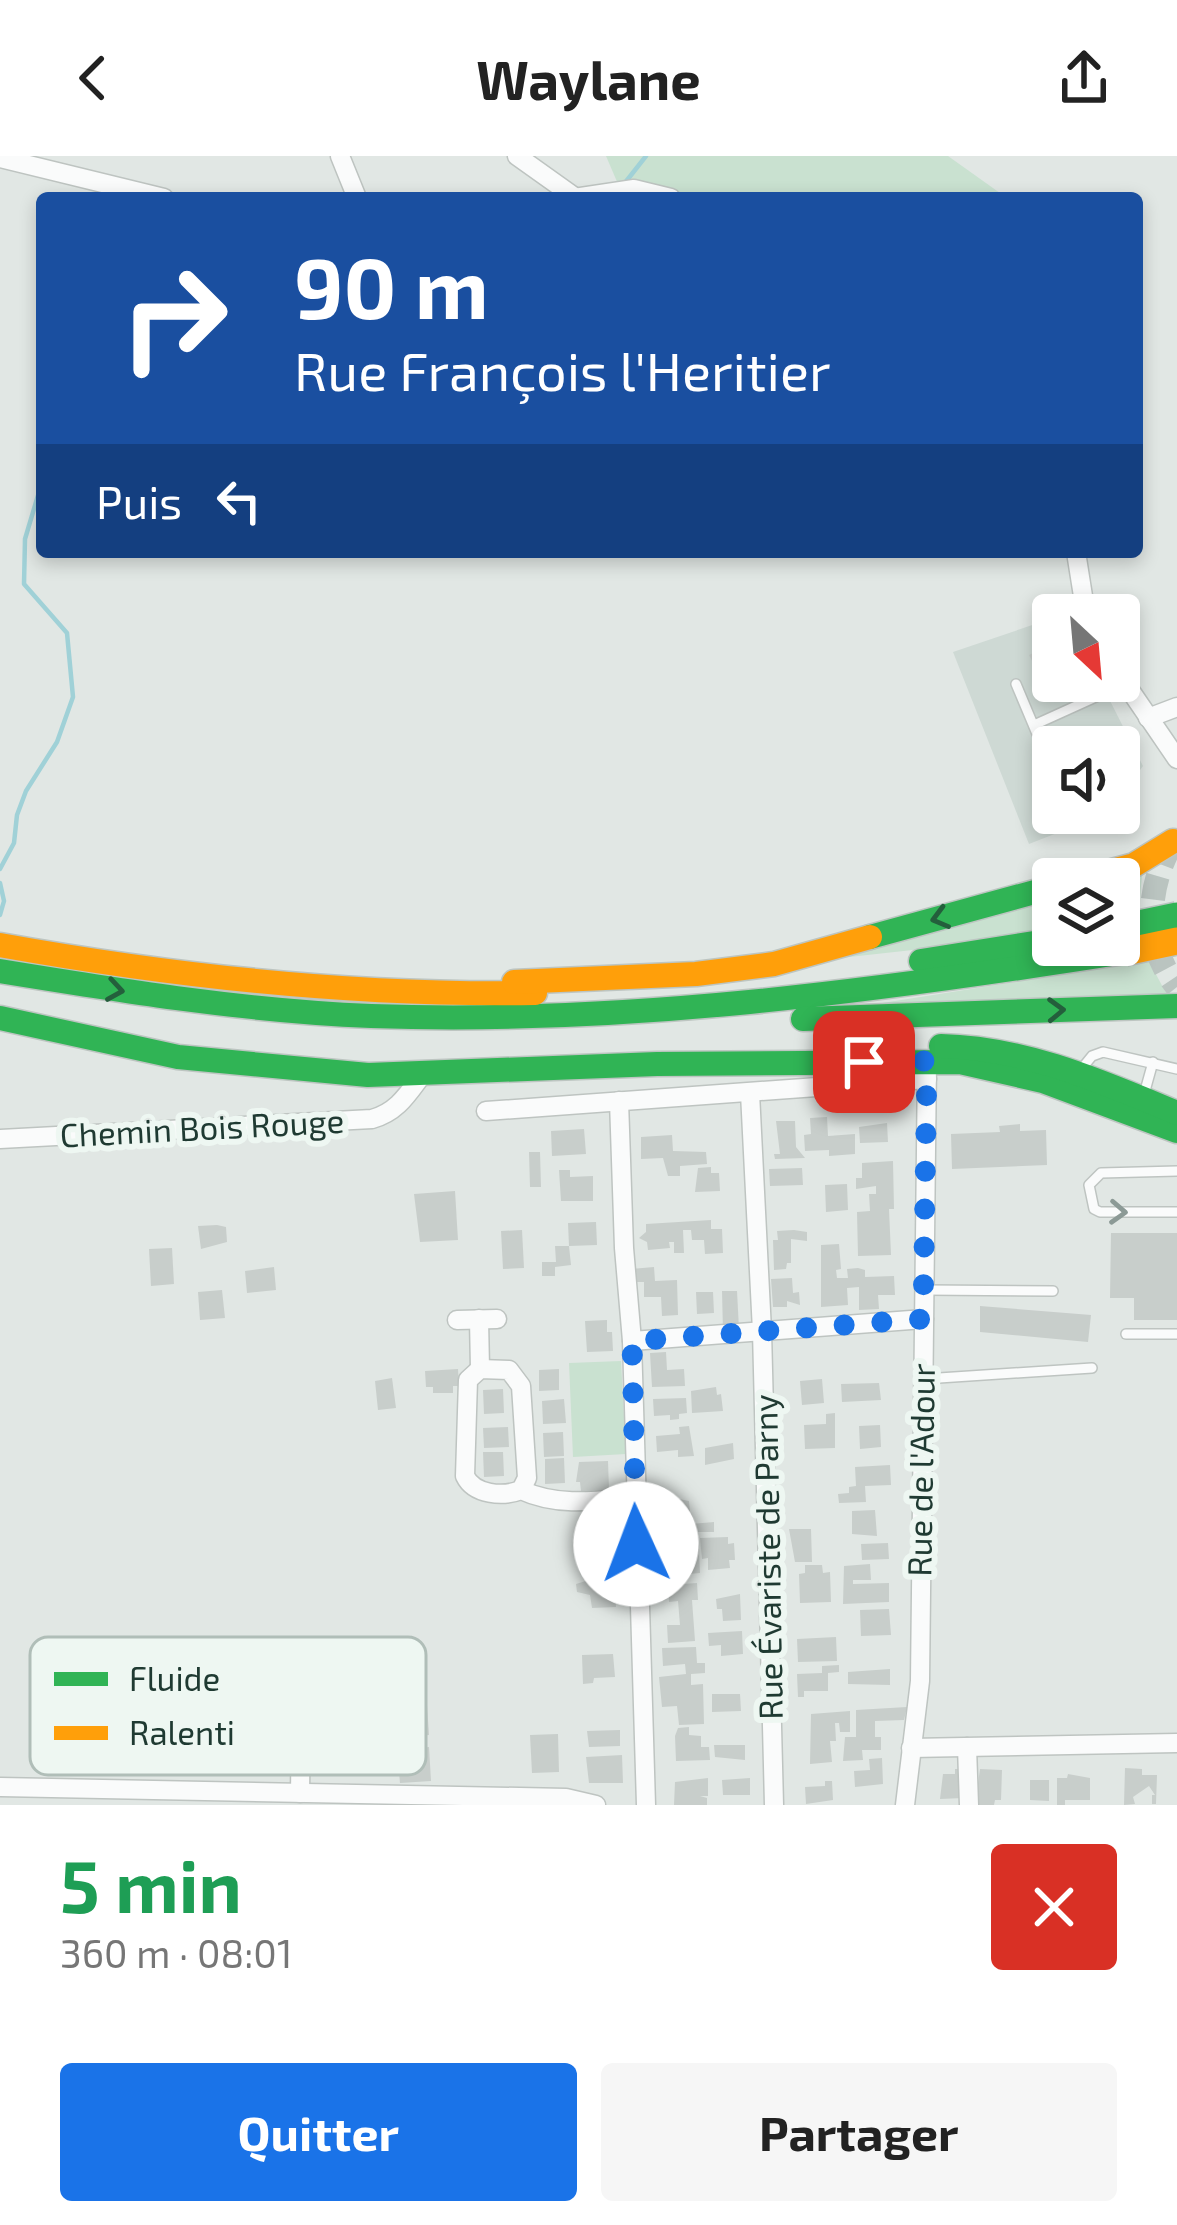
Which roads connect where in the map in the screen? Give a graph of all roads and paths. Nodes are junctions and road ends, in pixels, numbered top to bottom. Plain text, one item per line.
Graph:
1 (340, 156) edge
2 (517, 156) edge
3 (0, 158) edge
4 (139, 192) edge
5 (355, 192) edge
6 (567, 192) edge
7 (614, 192) edge
8 (644, 192) edge
9 (1077, 558) edge
10 (1083, 594) edge
11 (1016, 684) dead end
12 (1085, 702) edge
13 (1137, 702) edge
14 (1177, 707) edge
15 (1148, 718) junction
16 (1034, 725) joint
17 (1177, 759) edge
18 (1173, 841) dead end
19 (1140, 861) edge
20 (1032, 893) edge
21 (1177, 916) edge
22 (1140, 929) edge
23 (1140, 938) edge
24 (1177, 941) edge
25 (1032, 943) edge
26 (0, 945) edge
27 (1032, 959) edge
28 (0, 971) edge
29 (275, 986) junction
30 (1177, 1006) edge
31 (0, 1018) edge
32 (478, 1018) junction
33 (1153, 1062) junction
34 (657, 1064) junction
35 (1177, 1069) edge
36 (927, 1070) junction
37 (422, 1075) junction
38 (1065, 1077) junction
39 (750, 1093) junction
40 (1142, 1099) junction
41 (620, 1101) junction
42 (486, 1111) dead end
43 (1177, 1113) edge
44 (1177, 1131) edge
45 (0, 1139) edge
46 (1177, 1171) edge
47 (1177, 1212) edge
48 (923, 1289) junction
49 (1053, 1292) dead end
50 (923, 1319) junction
51 (457, 1320) dead end
52 (762, 1331) junction
53 (1126, 1334) dead end
54 (1177, 1334) edge
55 (632, 1341) junction
56 (1092, 1368) dead end
57 (480, 1369) junction
58 (922, 1379) junction
59 (521, 1490) junction
60 (634, 1497) junction
61 (1177, 1743) edge
62 (968, 1747) junction
63 (911, 1748) junction
64 (300, 1775) edge
65 (0, 1786) edge
66 (300, 1793) junction
67 (596, 1805) edge
68 (646, 1805) edge
69 (774, 1805) edge
70 (905, 1805) edge
71 (969, 1805) edge

1 - 5 street
2 - 6 street
3 - 4 street
7 - 8 street
9 - 10 street
11 - 16 lane
12 - 16 lane
13 - 15 street
14 - 15 street
15 - 17 street
18 - 19 main road
20 -> 29 main road
21 - 22 main road, bridge
23 - 24 main road, bridge
25 - 29 main road
26 - 29 main road
27 - 32 main road
28 -> 32 main road
32 -> 30 main road
31 - 37 main road
33 - 35 lane
33 - 38 lane
33 - 40 lane
34 - 36 main road
34 - 37 main road
34 - 38 main road
36 - 38 main road
36 - 39 street
36 - 48 street, Rue de l'Adour
37 - 45 street, Chemin Bois Rouge
38 - 40 main road
38 - 44 main road
39 - 41 street
39 - 52 street, Rue Évariste de Parny
40 - 43 main road
41 - 42 street
41 - 55 street
46 -> 47 lane
48 - 49 lane
48 - 50 street, Rue de l'Adour
50 - 52 street
50 - 58 street, Rue de l'Adour
51 - 57 street
52 - 55 street
52 - 69 street, Rue Évariste de Parny
53 - 54 lane
55 - 60 street
56 - 58 lane
57 - 59 street
57 - 59 street
58 - 63 street, Rue de l'Adour
59 - 60 street
60 - 68 street
61 - 62 street
62 - 63 street
62 - 71 street
63 - 70 street, Rue de l'Adour
64 - 66 street
65 - 66 street
66 - 67 street

